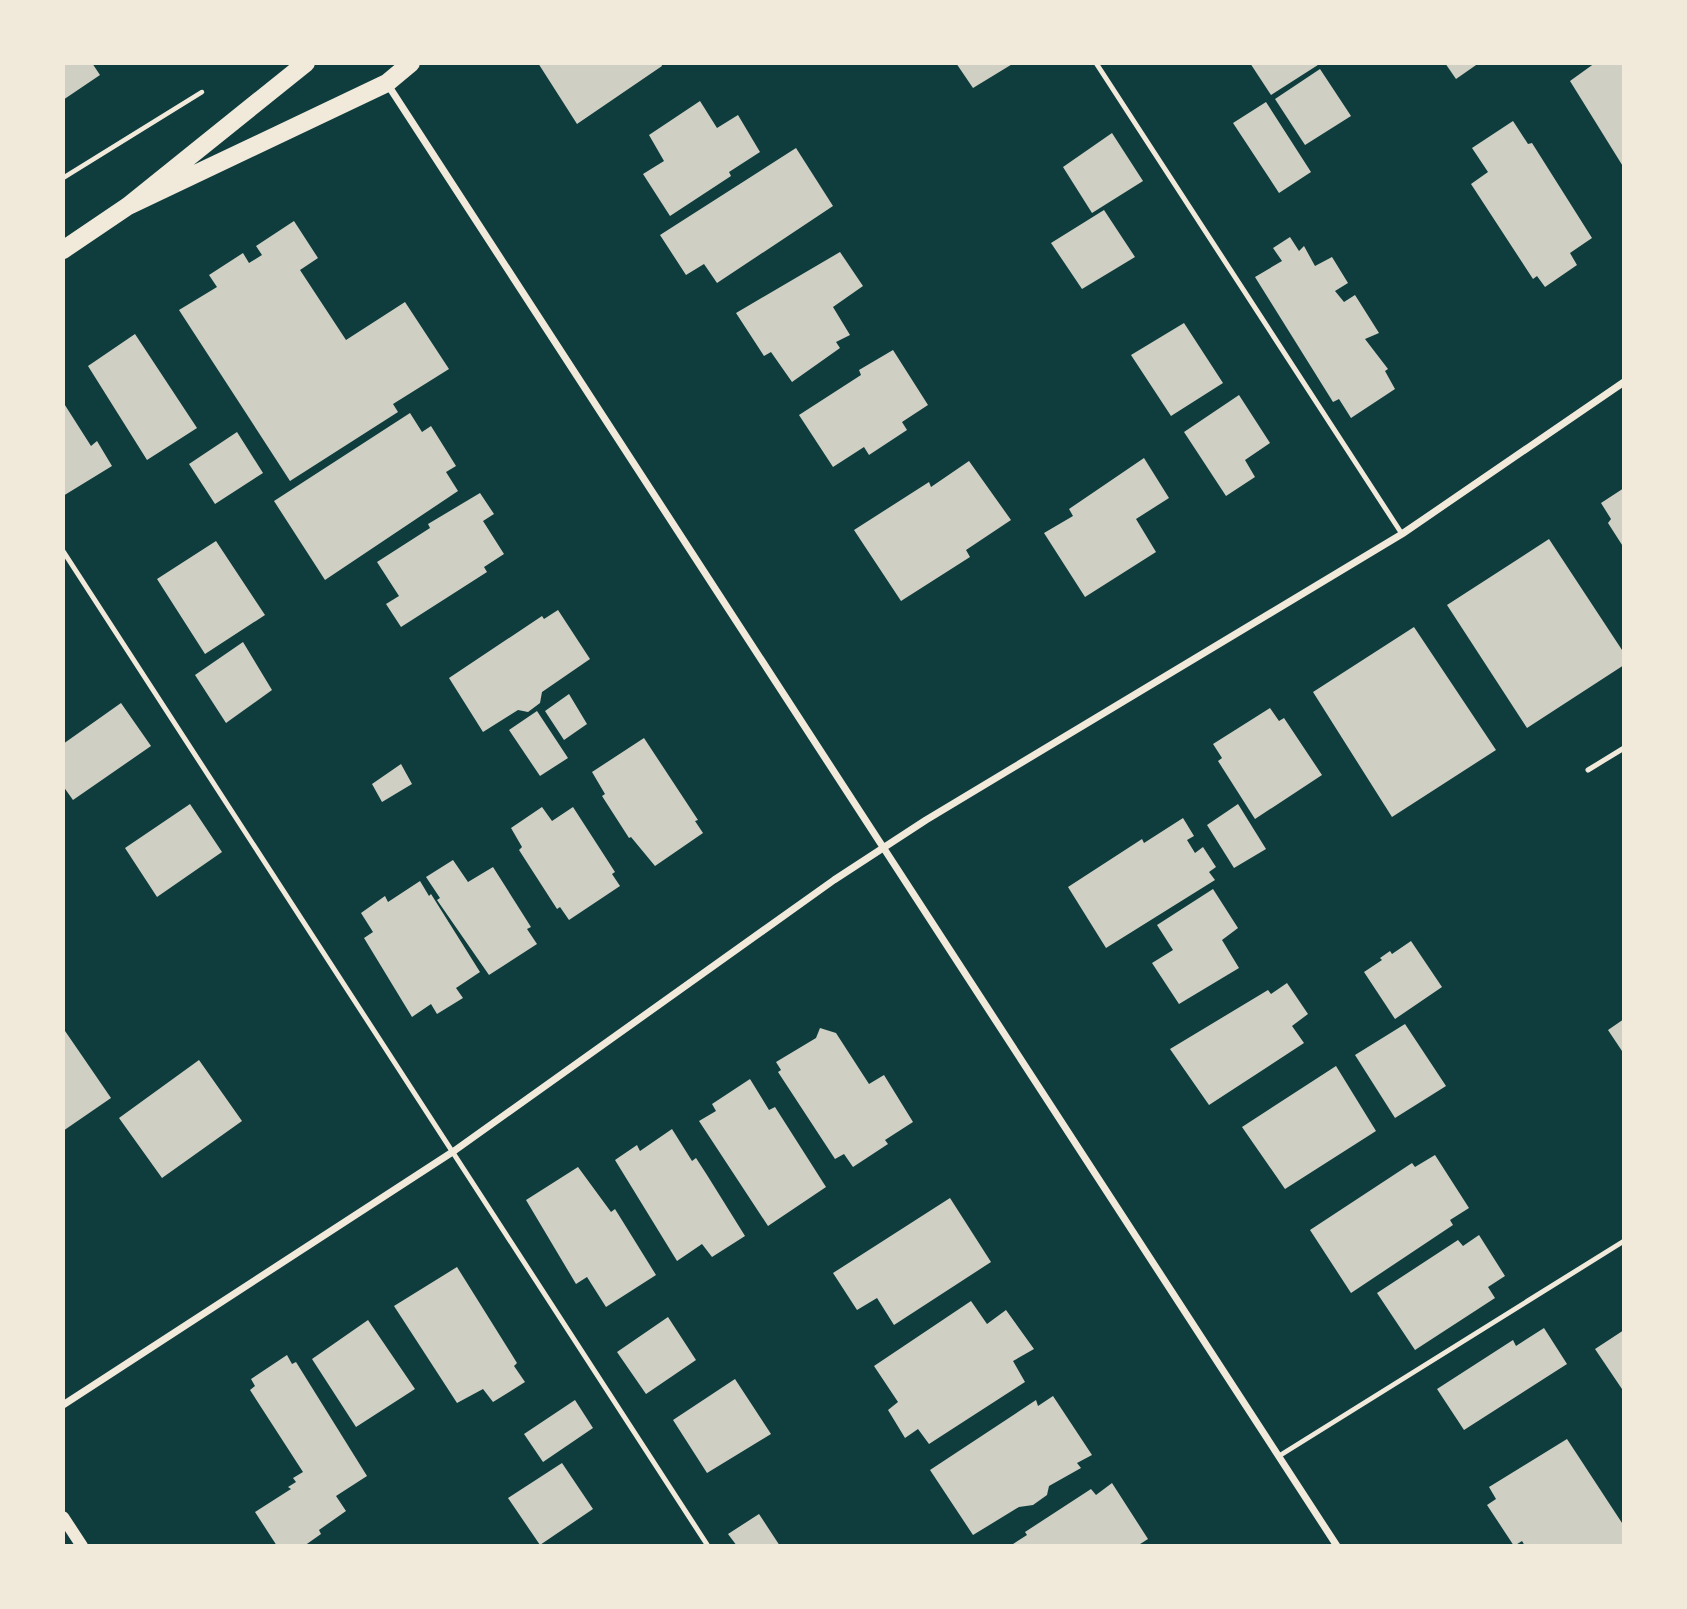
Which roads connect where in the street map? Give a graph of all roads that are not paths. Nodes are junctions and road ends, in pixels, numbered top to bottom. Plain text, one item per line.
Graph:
1 (306, 63) edge
2 (411, 63) edge
3 (1096, 63) edge
4 (387, 83) junction
5 (128, 206) junction
6 (63, 250) edge
7 (1624, 382) edge
8 (1402, 534) junction
9 (63, 551) edge
10 (1624, 748) edge
11 (1588, 770) dead end
12 (883, 848) junction
13 (454, 1151) junction
14 (1624, 1241) edge
15 (63, 1405) edge
16 (1279, 1456) junction
17 (63, 1517) edge
18 (82, 1546) edge
19 (708, 1546) edge
20 (1337, 1546) edge

1 - 5 main road
2 - 4 main road
3 - 8 lane
4 - 5 main road
4 - 12 street
5 - 6 main road
7 - 8 street
8 - 12 street
9 - 13 lane
10 - 11 lane
12 - 13 street
12 - 16 street
13 - 15 street
13 - 19 lane
14 - 16 lane
16 - 20 street
17 - 18 street

